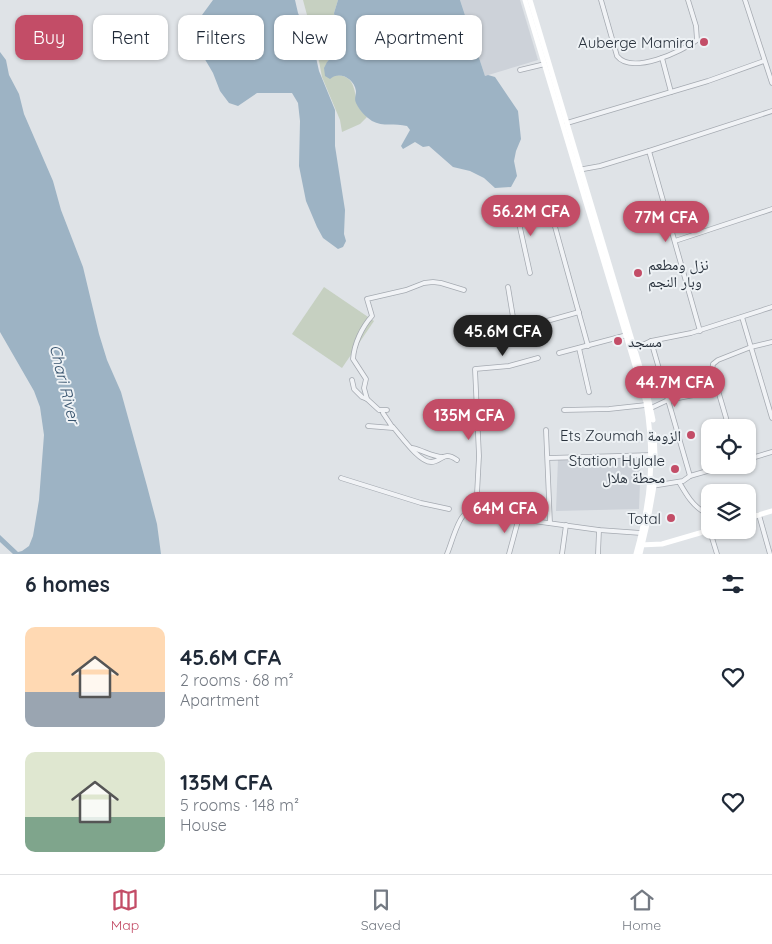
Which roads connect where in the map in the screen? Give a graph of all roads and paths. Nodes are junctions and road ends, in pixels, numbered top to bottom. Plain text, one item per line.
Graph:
1 (525, 0) edge
2 (530, 0) edge
3 (601, 0) edge
4 (688, 0) edge
5 (745, 0) edge
6 (662, 58) junction
7 (764, 61) junction
8 (545, 64) junction
9 (520, 70) dead end
10 (772, 83) edge
11 (671, 92) junction
12 (772, 110) edge
13 (567, 123) junction
14 (648, 151) junction
15 (579, 170) junction
16 (515, 205) dead end
17 (550, 205) dead end
18 (772, 209) edge
19 (675, 241) junction
20 (530, 273) dead end
21 (508, 287) dead end
22 (464, 290) dead end
23 (772, 307) edge
24 (579, 312) junction
25 (742, 317) junction
26 (515, 329) junction
27 (700, 331) junction
28 (504, 333) dead end
29 (627, 335) junction
30 (651, 341) junction
31 (772, 342) edge
32 (588, 346) junction
33 (751, 347) junction
34 (579, 348) junction
35 (633, 349) junction
36 (559, 353) dead end
37 (538, 358) dead end
38 (352, 380) dead end
39 (590, 392) dead end
40 (694, 394) dead end
41 (367, 399) junction
42 (668, 400) junction
43 (649, 407) junction
44 (564, 410) dead end
45 (772, 417) edge
46 (726, 419) edge
47 (368, 426) dead end
48 (393, 427) junction
49 (546, 430) dead end
50 (412, 448) junction
51 (772, 452) edge
52 (652, 455) junction
53 (443, 457) junction
54 (756, 457) edge
55 (548, 458) junction
56 (457, 460) dead end
57 (701, 473) edge
58 (690, 476) junction
59 (341, 478) dead end
60 (679, 482) junction
61 (652, 486) junction
62 (525, 495) dead end
63 (449, 509) dead end
64 (701, 510) edge
65 (772, 511) edge
66 (476, 513) junction
67 (759, 515) junction
68 (756, 516) edge
69 (519, 519) junction
70 (550, 523) junction
71 (566, 526) junction
72 (599, 530) junction
73 (641, 533) junction
74 (701, 533) edge
75 (713, 539) edge
76 (641, 545) junction
77 (447, 554) edge
78 (510, 554) edge
79 (562, 554) edge
80 (598, 554) edge
81 (636, 554) edge
82 (640, 554) edge
83 (717, 554) edge
84 (770, 554) edge

1 - 8 main road
2 - 13 main road
3 - 6 street
4 - 6 street
5 - 7 street
6 - 11 street
7 - 10 street
7 - 11 street
8 - 9 street
8 - 15 main road
11 - 13 street
12 - 14 street
13 - 15 main road
14 - 15 street
14 - 19 street
15 - 29 main road
15 - 35 main road
16 - 20 street
17 - 24 street
18 - 19 street
19 - 27 street
21 - 26 street
22 - 41 street
23 - 25 street
24 - 26 street
24 - 32 street
25 - 27 street
25 - 33 street
26 - 28 street
27 - 30 street
29 - 32 street
29 - 35 main road
30 - 35 street
30 - 42 street
31 - 33 street
32 - 34 street
33 - 45 street
33 - 46 street
34 - 36 street
34 - 39 street
35 - 43 main road
37 - 66 street
38 - 41 street
40 - 42 street
41 - 48 street
42 - 43 street
42 - 58 street
43 - 44 street
43 - 52 main road
43 - 61 main road
47 - 48 street
48 - 50 street
49 - 55 street
50 - 53 street
50 - 53 street
51 - 54 street
52 - 55 street
52 - 61 main road
53 - 56 street
55 - 70 street
57 - 58 street
58 - 60 street
59 - 63 street
60 - 61 street
60 - 64 street
61 - 73 main road
61 - 76 main road
62 - 69 street
65 - 67 main road
66 - 69 street
66 - 77 street
67 - 68 main road
67 - 84 street
69 - 70 street
69 - 78 street
70 - 71 street
71 - 72 street
71 - 79 street
72 - 73 street
72 - 80 street
73 - 76 main road
74 - 76 main road
75 - 83 street
76 - 81 main road
76 - 82 main road

